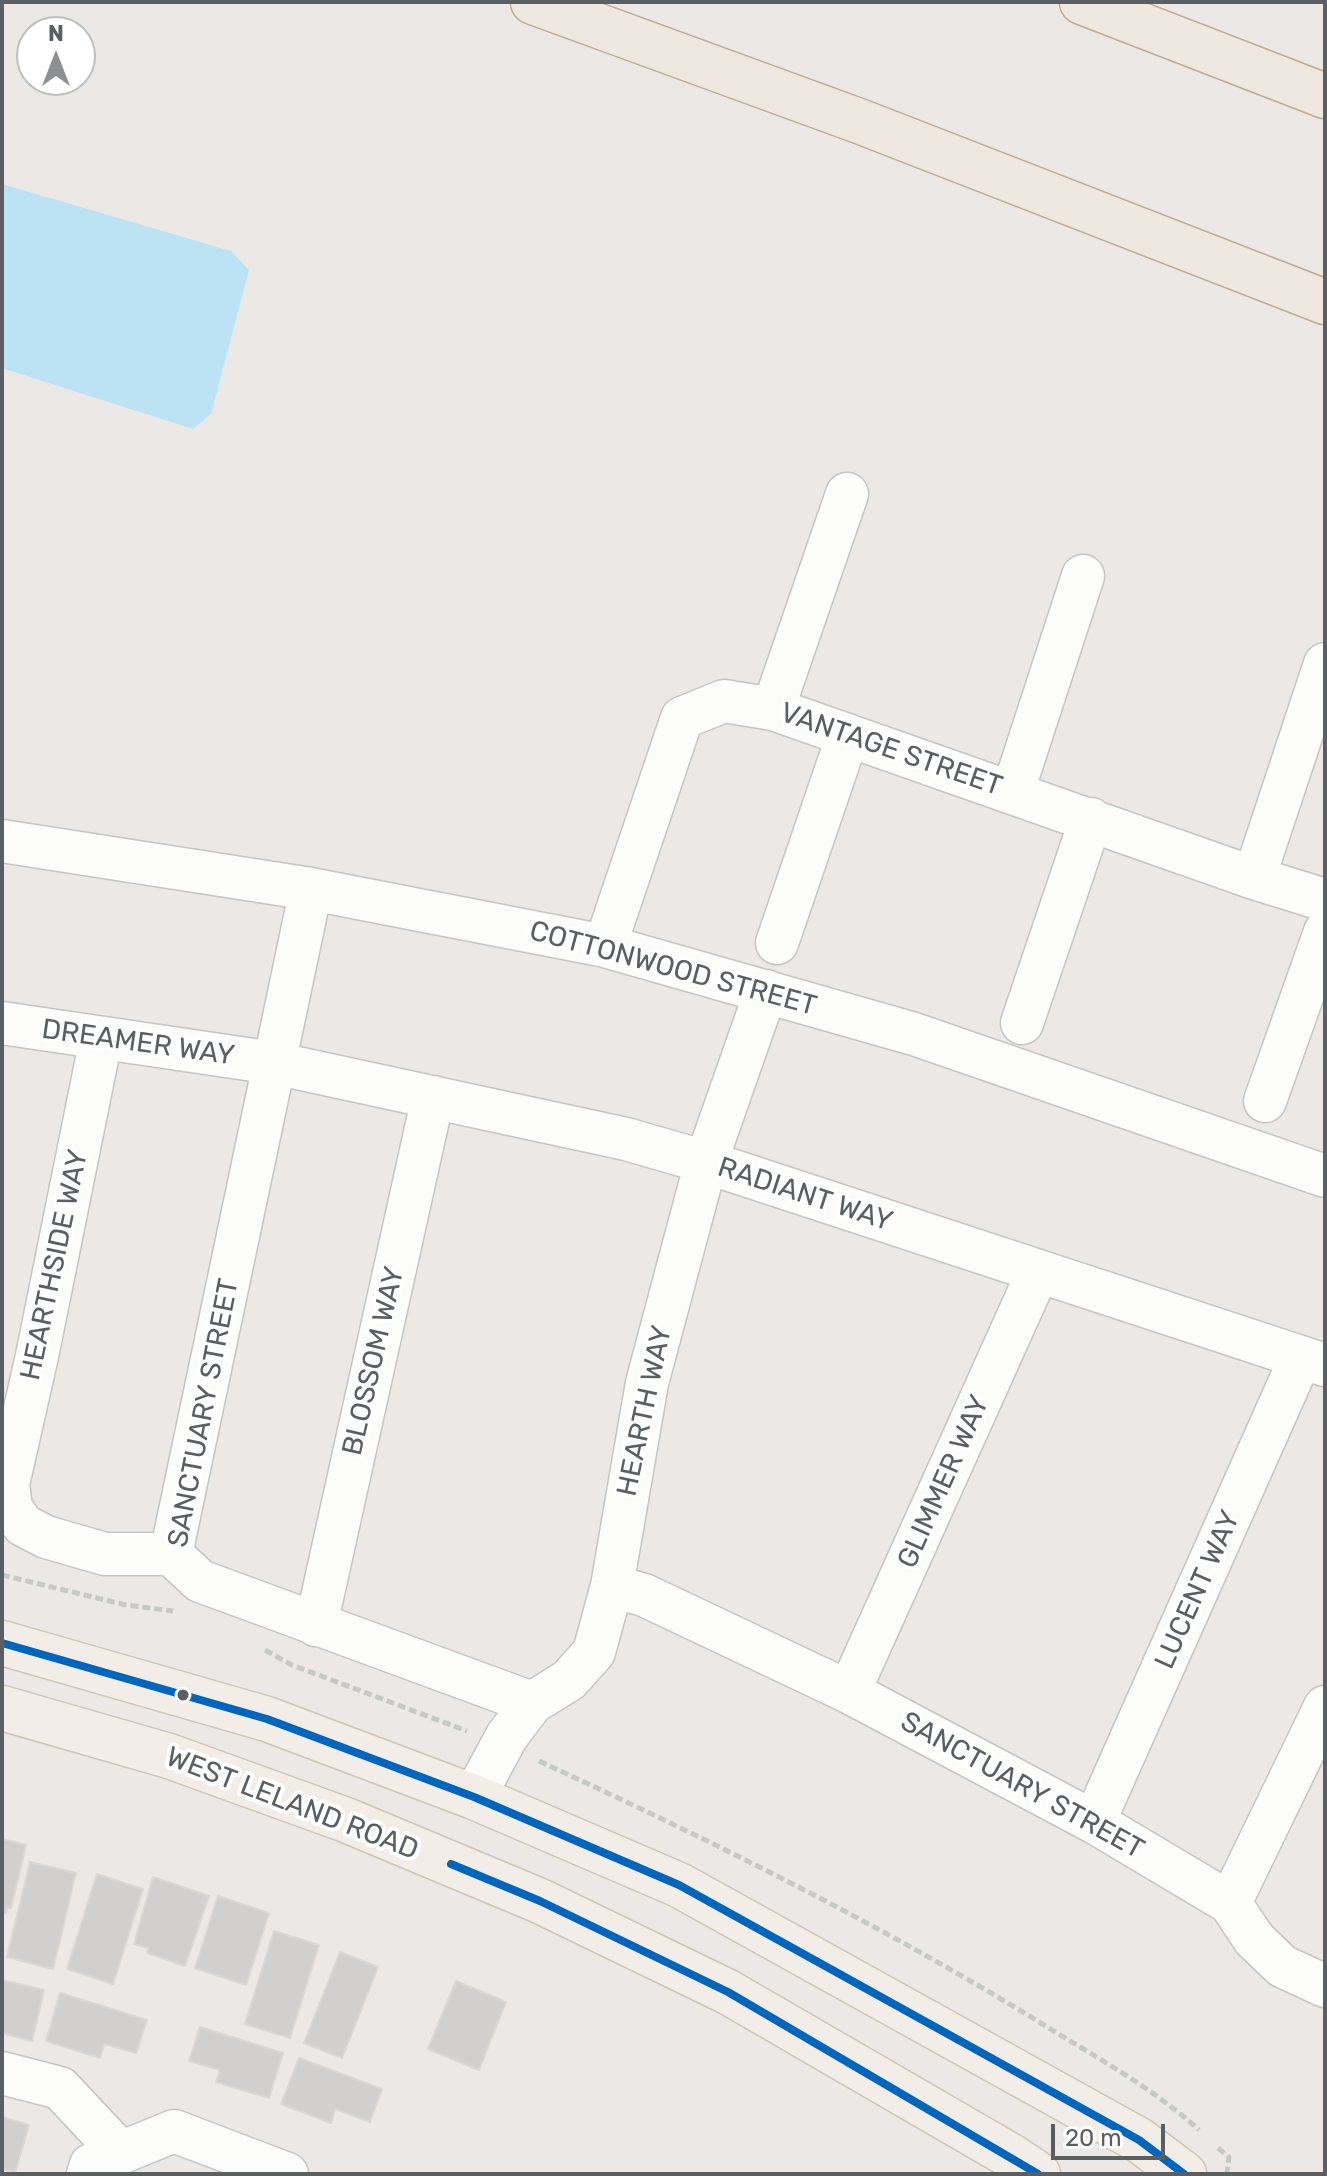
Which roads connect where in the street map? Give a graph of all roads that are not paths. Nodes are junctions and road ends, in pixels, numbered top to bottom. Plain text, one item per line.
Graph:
1 (533, 2) edge
2 (1082, 2) edge
3 (1325, 96) edge
4 (1325, 302) edge
5 (847, 494) dead end
6 (1083, 576) dead end
7 (1325, 664) edge
8 (773, 709) junction
9 (848, 735) junction
10 (1013, 791) junction
11 (1091, 819) junction
12 (2, 841) edge
13 (1254, 878) junction
14 (311, 889) junction
15 (1325, 900) edge
16 (1325, 932) edge
17 (777, 943) dead end
18 (605, 946) junction
19 (766, 991) junction
20 (2, 1023) edge
21 (1022, 1023) dead end
22 (101, 1039) junction
23 (274, 1063) junction
24 (433, 1097) junction
25 (1265, 1101) dead end
26 (706, 1162) junction
27 (1325, 1176) edge
28 (1038, 1272) junction
29 (1313, 1361) edge
30 (171, 1554) junction
31 (612, 1586) junction
32 (316, 1625) junction
33 (2, 1643) edge
34 (849, 1692) junction
35 (532, 1703) junction
36 (1325, 1707) edge
37 (2, 1708) edge
38 (474, 1797) junction
39 (1094, 1822) junction
40 (1230, 1903) junction
41 (1325, 1986) edge
42 (2, 2073) edge
43 (104, 2163) edge
44 (287, 2174) edge
45 (1038, 2174) edge
46 (1184, 2174) edge

1 - 4 highway
2 - 3 highway
5 - 8 street
6 - 10 street
7 - 13 street
8 - 9 street, VANTAGE STREET
8 - 18 street, VANTAGE STREET
9 - 10 street, VANTAGE STREET
9 - 17 street
10 - 11 street, VANTAGE STREET
11 - 13 street, VANTAGE STREET
11 - 21 street
12 - 14 street, COTTONWOOD STREET
13 - 15 street, VANTAGE STREET
14 - 18 street, COTTONWOOD STREET
14 - 23 street, SANCTUARY STREET
16 - 25 street
18 - 19 street, COTTONWOOD STREET
19 - 26 street, HEARTH WAY
19 - 27 street, COTTONWOOD STREET
20 - 22 street, DREAMER WAY
22 - 23 street, DREAMER WAY
22 - 30 street, HEARTHSIDE WAY
23 - 24 street, RADIANT WAY
23 - 30 street, SANCTUARY STREET
24 - 26 street, RADIANT WAY
24 - 32 street, BLOSSOM WAY
26 - 28 street, RADIANT WAY
26 - 31 street, HEARTH WAY
28 - 29 street, RADIANT WAY
28 - 34 street, GLIMMER WAY
29 - 39 street, LUCENT WAY
30 - 32 street, SANCTUARY STREET
31 - 34 street, SANCTUARY STREET
31 - 35 street, HEARTH WAY
32 - 35 street, SANCTUARY STREET
33 - 38 main road
34 - 39 street, SANCTUARY STREET
35 - 38 street, HEARTH WAY
36 - 40 street
37 - 45 main road, WEST LELAND ROAD
38 - 46 main road
39 - 40 street, SANCTUARY STREET
40 - 41 street
42 - 43 street
43 - 44 street

